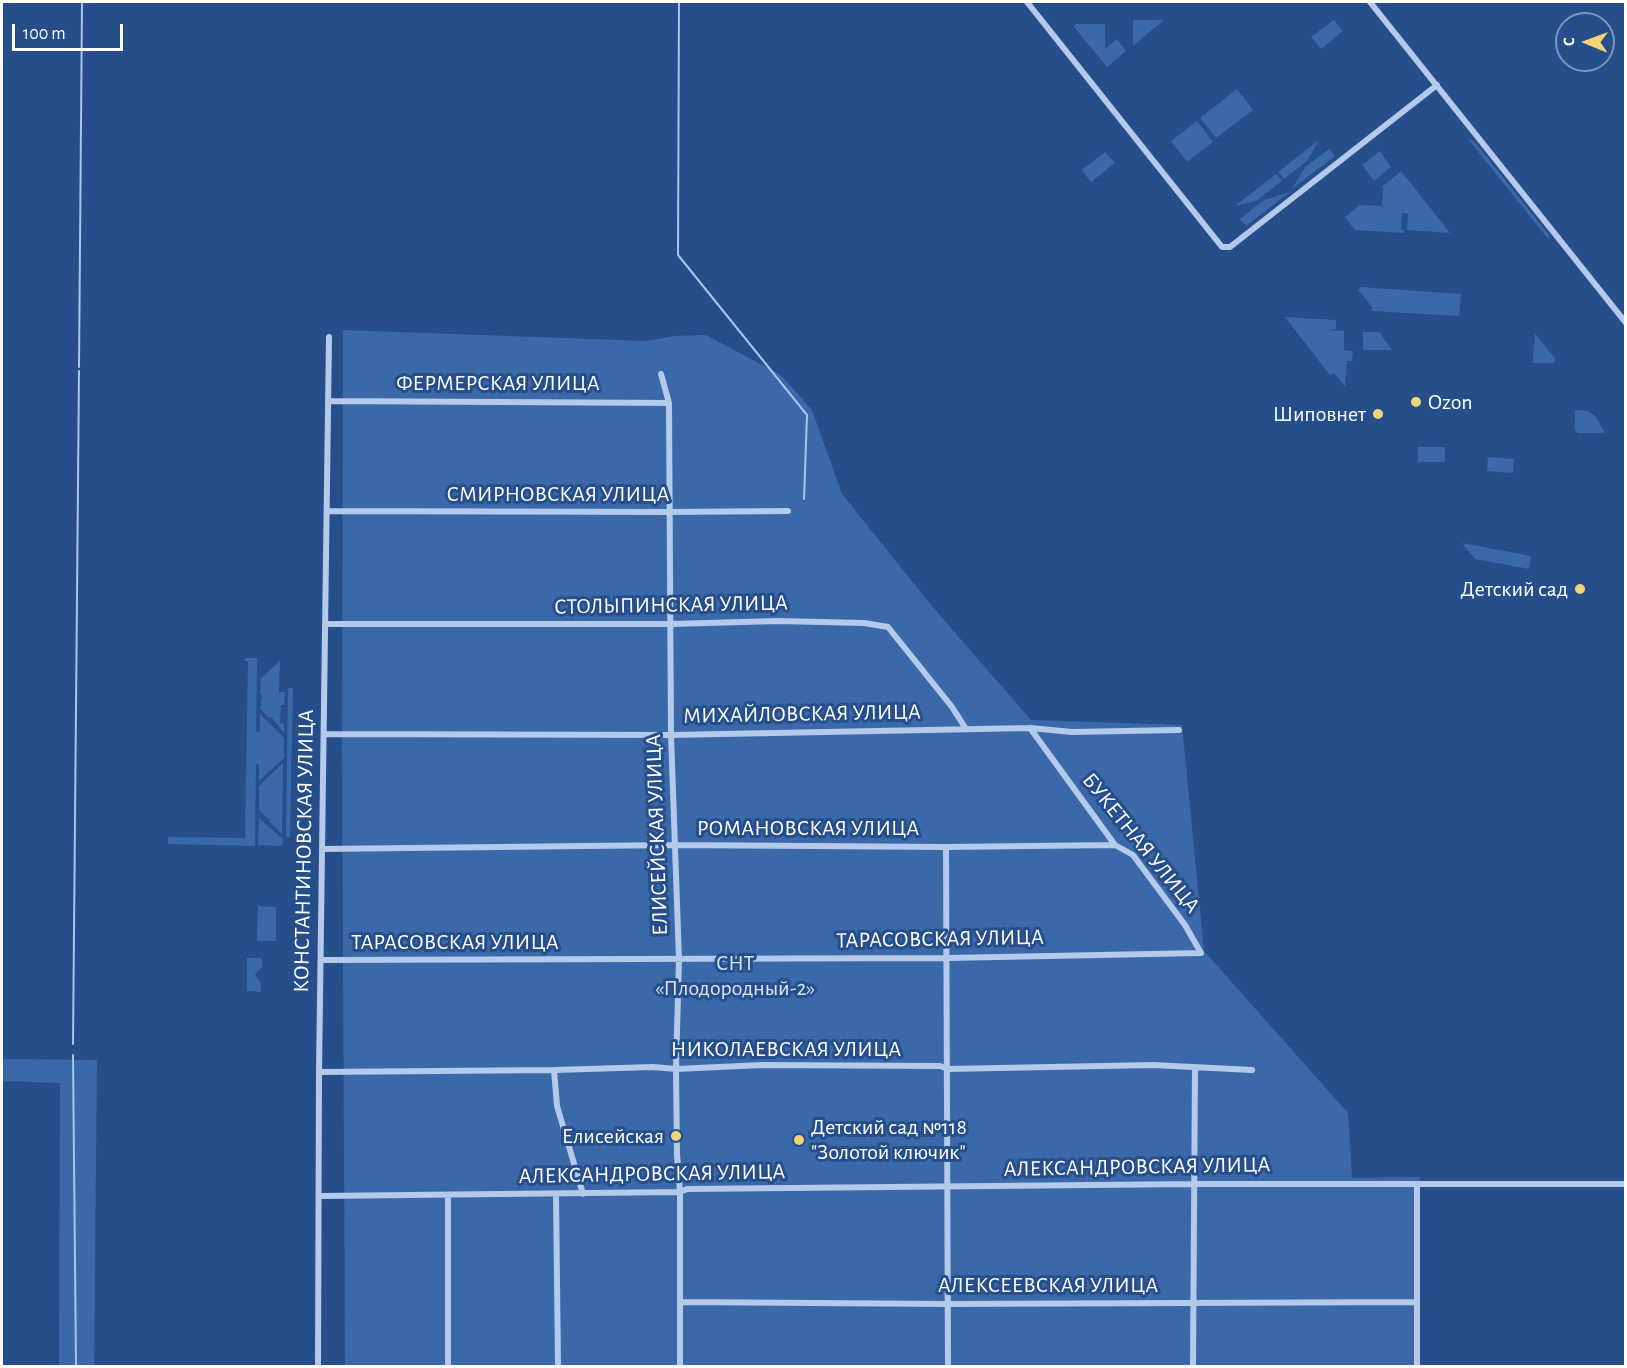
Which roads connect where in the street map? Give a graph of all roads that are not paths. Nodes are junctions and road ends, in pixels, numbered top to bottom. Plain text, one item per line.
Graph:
1 (1027, 2) edge
2 (1370, 2) edge
3 (1437, 86) junction
4 (1626, 322) edge
5 (329, 337) dead end
6 (661, 374) dead end
7 (328, 401) junction
8 (669, 403) junction
9 (327, 511) junction
10 (788, 511) dead end
11 (670, 513) junction
12 (326, 624) junction
13 (671, 624) junction
14 (1030, 728) junction
15 (966, 729) junction
16 (1179, 730) dead end
17 (324, 734) junction
18 (671, 735) junction
19 (674, 845) junction
20 (1115, 845) junction
21 (946, 847) junction
22 (322, 849) junction
23 (1201, 953) joint
24 (947, 958) junction
25 (678, 959) junction
26 (321, 960) junction
27 (1195, 1068) junction
28 (676, 1069) junction
29 (948, 1069) junction
30 (554, 1070) junction
31 (1252, 1070) dead end
32 (319, 1072) junction
33 (1194, 1184) junction
34 (1418, 1184) junction
35 (1626, 1184) edge
36 (948, 1187) junction
37 (680, 1192) junction
38 (556, 1194) junction
39 (583, 1194) junction
40 (448, 1195) junction
41 (319, 1196) junction
42 (680, 1302) junction
43 (1416, 1302) junction
44 (1193, 1303) junction
45 (948, 1304) junction
46 (318, 1366) edge
47 (448, 1366) edge
48 (558, 1366) edge
49 (680, 1366) edge
50 (948, 1366) edge
51 (1192, 1366) edge
52 (1418, 1366) edge

1 - 3 street
2 - 3 street
3 - 4 street
5 - 7 street, КОНСТАНТИНОВСКАЯ УЛИЦА
6 - 8 street, ЕЛИСЕЙСКАЯ УЛИЦА
7 - 8 street, ФЕРМЕРСКАЯ УЛИЦА
7 - 9 street, КОНСТАНТИНОВСКАЯ УЛИЦА
8 - 11 street, ЕЛИСЕЙСКАЯ УЛИЦА
9 - 11 street, СМИРНОВСКАЯ УЛИЦА
9 - 12 street, КОНСТАНТИНОВСКАЯ УЛИЦА
10 - 11 street, СМИРНОВСКАЯ УЛИЦА
11 - 13 street, ЕЛИСЕЙСКАЯ УЛИЦА
12 - 13 street, СТОЛЫПИНСКАЯ УЛИЦА
12 - 17 street, КОНСТАНТИНОВСКАЯ УЛИЦА
13 - 15 street, СТОЛЫПИНСКАЯ УЛИЦА
13 - 18 street, ЕЛИСЕЙСКАЯ УЛИЦА
14 - 15 street, МИХАЙЛОВСКАЯ УЛИЦА
14 - 16 street
14 - 20 street, БУКЕТНАЯ УЛИЦА
15 - 18 street, МИХАЙЛОВСКАЯ УЛИЦА
17 - 18 street, МИХАЙЛОВСКАЯ УЛИЦА
17 - 22 street, КОНСТАНТИНОВСКАЯ УЛИЦА
18 - 19 street, ЕЛИСЕЙСКАЯ УЛИЦА
19 - 21 street, РОМАНОВСКАЯ УЛИЦА
19 - 22 street, РОМАНОВСКАЯ УЛИЦА
19 - 25 street, ЕЛИСЕЙСКАЯ УЛИЦА
20 - 21 street, РОМАНОВСКАЯ УЛИЦА
20 - 23 street, БУКЕТНАЯ УЛИЦА
21 - 24 street
22 - 26 street, КОНСТАНТИНОВСКАЯ УЛИЦА
23 - 24 street, ТАРАСОВСКАЯ УЛИЦА
24 - 25 street, ТАРАСОВСКАЯ УЛИЦА
24 - 29 street
25 - 26 street, ТАРАСОВСКАЯ УЛИЦА
25 - 28 street, ЕЛИСЕЙСКАЯ УЛИЦА
26 - 32 street, КОНСТАНТИНОВСКАЯ УЛИЦА
27 - 29 street, НИКОЛАЕВСКАЯ УЛИЦА
27 - 31 street, НИКОЛАЕВСКАЯ УЛИЦА
27 - 33 street
28 - 29 street, НИКОЛАЕВСКАЯ УЛИЦА
28 - 30 street, НИКОЛАЕВСКАЯ УЛИЦА
28 - 37 street, ЕЛИСЕЙСКАЯ УЛИЦА
29 - 36 street
30 - 32 street, НИКОЛАЕВСКАЯ УЛИЦА
30 - 39 street
32 - 41 street, КОНСТАНТИНОВСКАЯ УЛИЦА
33 - 34 street, АЛЕКСАНДРОВСКАЯ УЛИЦА
33 - 36 street, АЛЕКСАНДРОВСКАЯ УЛИЦА
33 - 44 street
34 - 35 street, АЛЕКСАНДРОВСКАЯ УЛИЦА
34 - 43 street
36 - 37 street, АЛЕКСАНДРОВСКАЯ УЛИЦА
36 - 45 street
37 - 39 street, АЛЕКСАНДРОВСКАЯ УЛИЦА
37 - 42 street, ЕЛИСЕЙСКАЯ УЛИЦА
38 - 39 street, АЛЕКСАНДРОВСКАЯ УЛИЦА
38 - 40 street, АЛЕКСАНДРОВСКАЯ УЛИЦА
38 - 48 street
40 - 41 street, АЛЕКСАНДРОВСКАЯ УЛИЦА
40 - 47 street
41 - 46 street, КОНСТАНТИНОВСКАЯ УЛИЦА
42 - 45 street, АЛЕКСЕЕВСКАЯ УЛИЦА
42 - 49 street, ЕЛИСЕЙСКАЯ УЛИЦА
43 - 44 street, АЛЕКСЕЕВСКАЯ УЛИЦА
43 - 52 street
44 - 45 street, АЛЕКСЕЕВСКАЯ УЛИЦА
44 - 51 street
45 - 50 street

